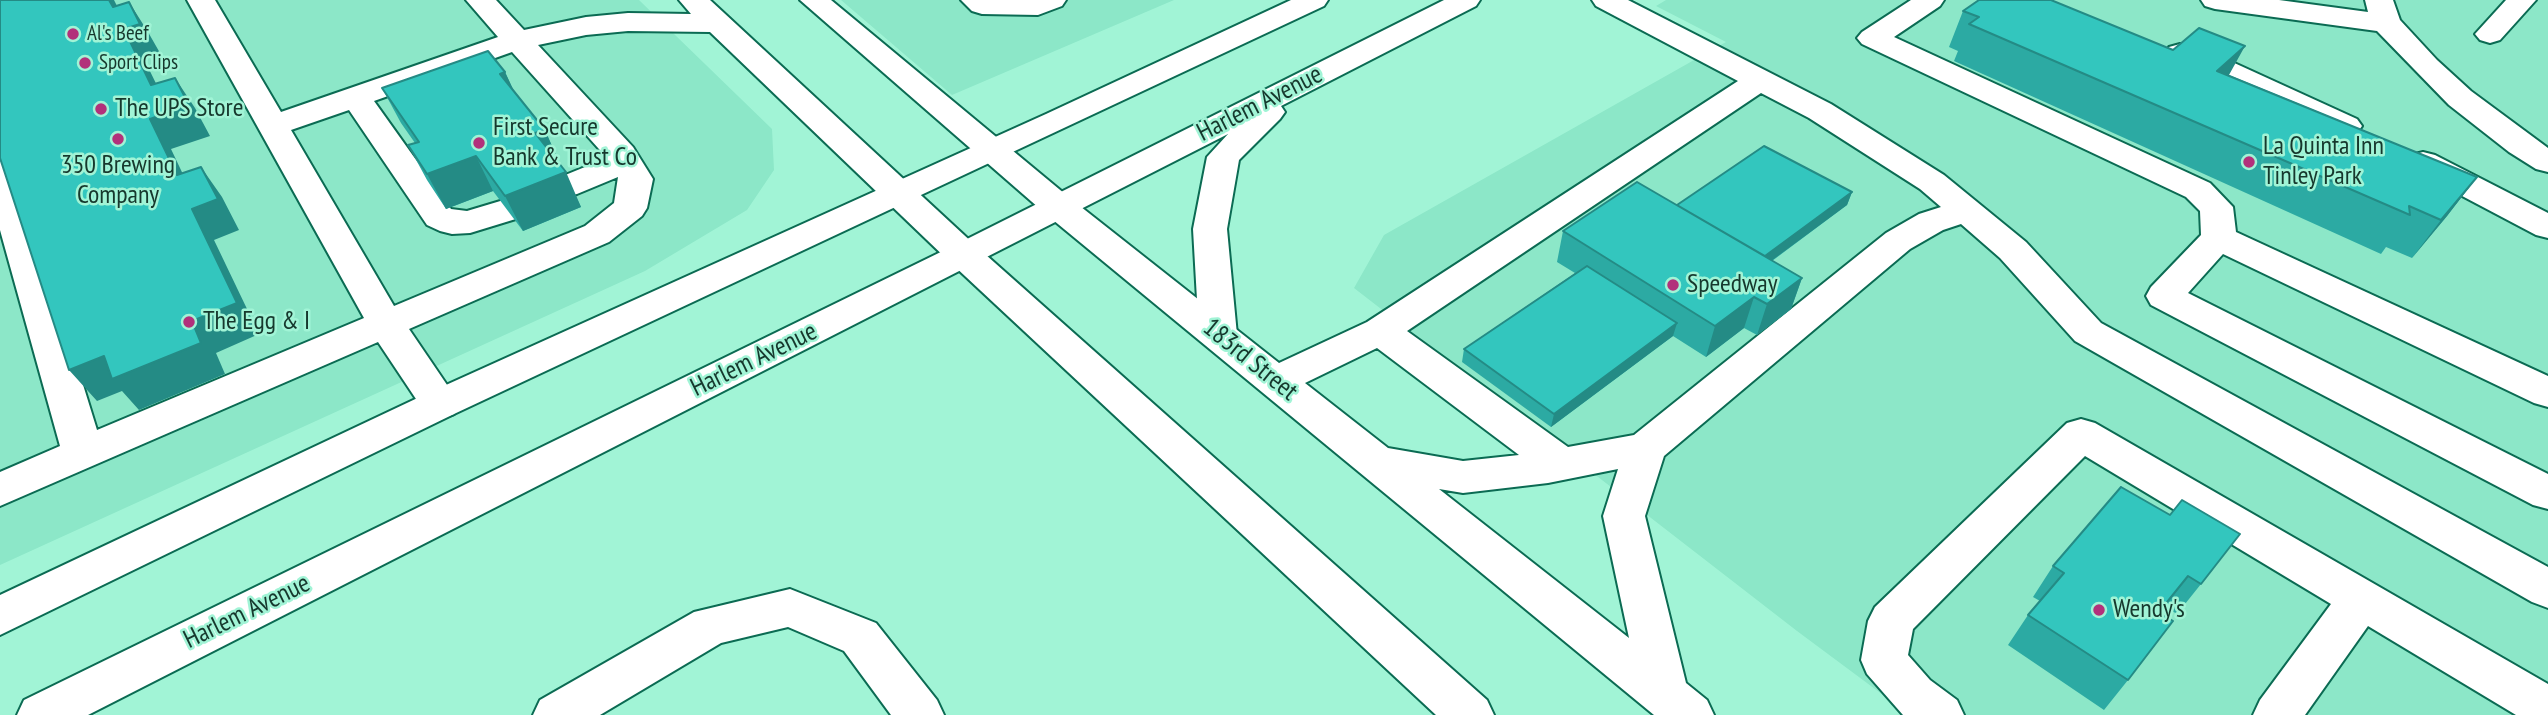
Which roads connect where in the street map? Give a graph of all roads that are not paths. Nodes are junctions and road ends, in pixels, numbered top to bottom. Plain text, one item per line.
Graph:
1 (201, 0) edge
2 (480, 0) edge
3 (584, 0) edge
4 (693, 0) edge
5 (975, 0) edge
6 (1052, 0) edge
7 (1314, 0) edge
8 (1466, 0) edge
9 (1606, 0) edge
10 (1930, 0) edge
11 (2215, 0) edge
12 (2522, 0) edge
13 (828, 3) edge
14 (2257, 3) edge
15 (2383, 11) edge
16 (719, 23) junction
17 (2490, 34) dead end
18 (517, 40) junction
19 (2152, 42) edge
20 (1760, 80) junction
21 (1293, 87) junction
22 (356, 97) junction
23 (272, 126) junction
24 (992, 151) junction
25 (625, 162) junction
26 (2548, 162) edge
27 (0, 171) edge
28 (565, 187) edge
29 (900, 194) junction
30 (1059, 207) junction
31 (507, 210) edge
32 (1967, 211) junction
33 (2548, 227) edge
34 (2218, 237) junction
35 (964, 255) junction
36 (386, 325) junction
37 (1380, 331) junction
38 (1218, 335) junction
39 (1276, 382) junction
40 (2548, 393) edge
41 (440, 404) junction
42 (1646, 448) junction
43 (83, 453) junction
44 (1378, 463) junction
45 (1561, 464) junction
46 (0, 490) edge
47 (2548, 493) edge
48 (2548, 589) edge
49 (2361, 599) junction
50 (0, 616) edge
51 (2537, 698) edge
52 (1677, 704) edge
53 (41, 715) edge
54 (557, 715) edge
55 (920, 715) edge
56 (1470, 715) edge
57 (1940, 715) edge
58 (2277, 715) edge

1 - 23 main road
2 - 18 main road
3 - 18 main road
4 - 16 main road
5 - 6 main road
7 - 24 main road
8 - 21 main road, Harlem Avenue
9 - 20 main road
10 - 34 main road
11 - 14 main road
12 - 17 main road
13 - 24 main road, 183rd Street
14 - 15 main road
15 - 26 main road
16 - 18 main road
16 - 29 main road
18 - 22 main road
18 - 25 main road
19 - 33 main road
20 - 32 main road
20 - 37 main road
21 - 30 main road, Harlem Avenue
21 - 38 main road
22 - 23 main road
22 - 31 main road
23 - 36 main road
24 - 29 main road
24 - 30 main road, 183rd Street
25 - 28 main road
25 - 36 main road
27 - 43 main road
29 - 35 main road
29 - 41 main road
30 - 35 main road, Harlem Avenue
30 - 38 main road, 183rd Street
32 - 42 main road
32 - 48 main road
34 - 40 main road
34 - 47 main road
35 - 53 main road, Harlem Avenue
35 - 56 main road
36 - 41 main road
36 - 43 main road
37 - 39 main road
37 - 45 main road
38 - 39 main road, 183rd Street
39 - 44 main road, 183rd Street
41 - 50 main road
42 - 45 main road
42 - 52 main road
43 - 46 main road
44 - 45 main road
44 - 52 main road, 183rd Street
49 - 51 main road
49 - 57 main road
49 - 58 main road
54 - 55 main road

